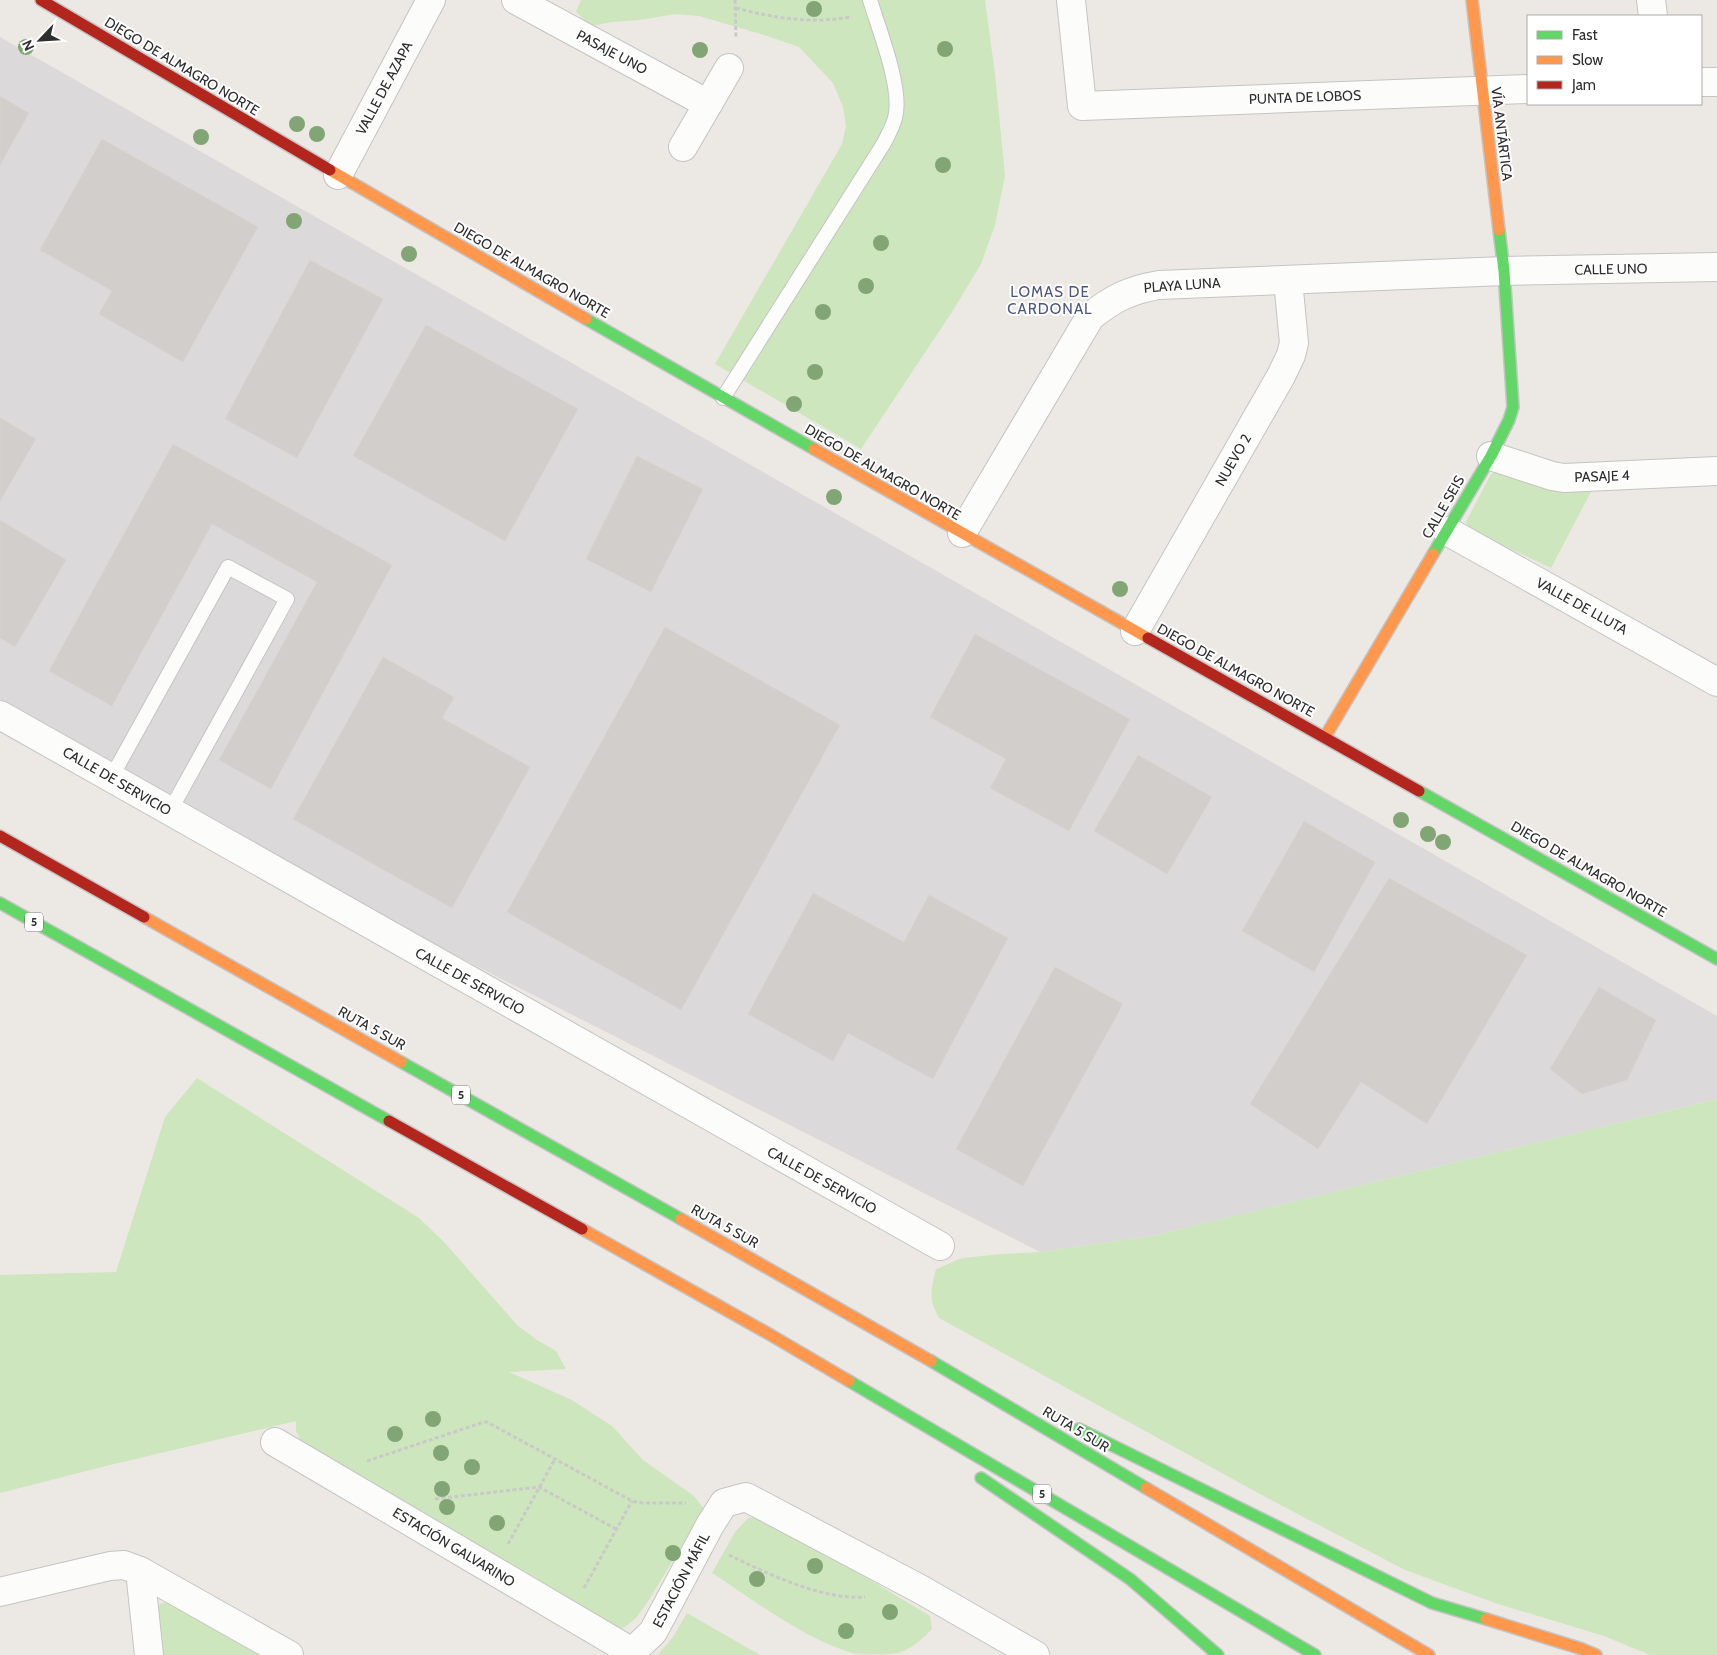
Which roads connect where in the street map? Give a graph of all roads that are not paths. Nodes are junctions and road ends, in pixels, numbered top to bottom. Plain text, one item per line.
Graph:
1 (41, 0) edge
2 (431, 0) edge
3 (516, 0) edge
4 (1070, 0) edge
5 (1472, 0) edge
6 (1651, 0) edge
7 (872, 7) edge
8 (1653, 15) edge
9 (729, 68) road end
10 (1702, 82) edge
11 (1717, 82) edge
12 (1527, 89) edge
13 (1482, 91) junction
14 (708, 104) junction
15 (683, 147) dead end
16 (338, 176) junction
17 (1717, 267) edge
18 (1504, 271) junction
19 (1288, 280) junction
20 (723, 398) junction
21 (1491, 456) junction
22 (1717, 471) edge
23 (1447, 531) junction
24 (962, 533) junction
25 (1134, 631) junction
26 (1717, 682) edge
27 (0, 715) edge
28 (1325, 737) junction
29 (111, 778) junction
30 (170, 811) junction
31 (0, 836) edge
32 (0, 903) edge
33 (1717, 959) edge
34 (940, 1246) dead end
35 (884, 1333) junction
36 (769, 1334) junction
37 (1017, 1398) dead end
38 (1070, 1424) dead end
39 (917, 1434) dead end
40 (275, 1442) dead end
41 (974, 1473) dead end
42 (140, 1571) junction
43 (0, 1592) edge
44 (631, 1654) edge
45 (149, 1655) edge
46 (289, 1655) edge
47 (1035, 1655) edge
48 (1218, 1655) edge
49 (1315, 1655) edge
50 (1429, 1655) edge
51 (1596, 1655) edge

1 - 16 main road, DIEGO DE ALMAGRO NORTE
2 - 16 street, VALLE DE AZAPA
3 - 14 street, PASAJE UNO
4 - 13 street, PUNTA DE LOBOS
5 - 13 main road, VÍA ANTÁRTICA
6 - 8 street
7 - 20 lane
9 - 14 street
10 - 11 street
12 - 13 street, PUNTA DE LOBOS
13 - 18 main road, VÍA ANTÁRTICA
14 - 15 street
16 - 20 main road, DIEGO DE ALMAGRO NORTE
17 - 18 street, CALLE UNO
18 - 19 street, PLAYA LUNA
18 - 21 main road, CALLE SEIS
19 - 24 street, PLAYA LUNA
19 - 25 street, NUEVO 2
20 - 24 main road, DIEGO DE ALMAGRO NORTE
21 - 22 street, PASAJE 4
21 - 23 main road, CALLE SEIS
23 - 26 street, VALLE DE LLUTA
23 - 28 main road, CALLE SEIS
24 - 25 main road, DIEGO DE ALMAGRO NORTE
25 - 28 main road, DIEGO DE ALMAGRO NORTE
27 - 29 street, CALLE DE SERVICIO
28 - 33 main road, DIEGO DE ALMAGRO NORTE
29 - 30 street, CALLE DE SERVICIO
29 - 30 lane
30 - 34 street, CALLE DE SERVICIO
31 - 35 main road, RUTA 5 SUR / 5
32 - 36 main road, 5
35 - 37 main road
35 - 50 main road, RUTA 5 SUR / 5
36 - 39 main road
36 - 49 main road, 5
38 - 51 main road
40 - 44 street, ESTACIÓN GALVARINO
41 - 48 main road
42 - 43 street
42 - 45 street
42 - 46 street
44 - 47 street, ESTACIÓN MÁFIL

